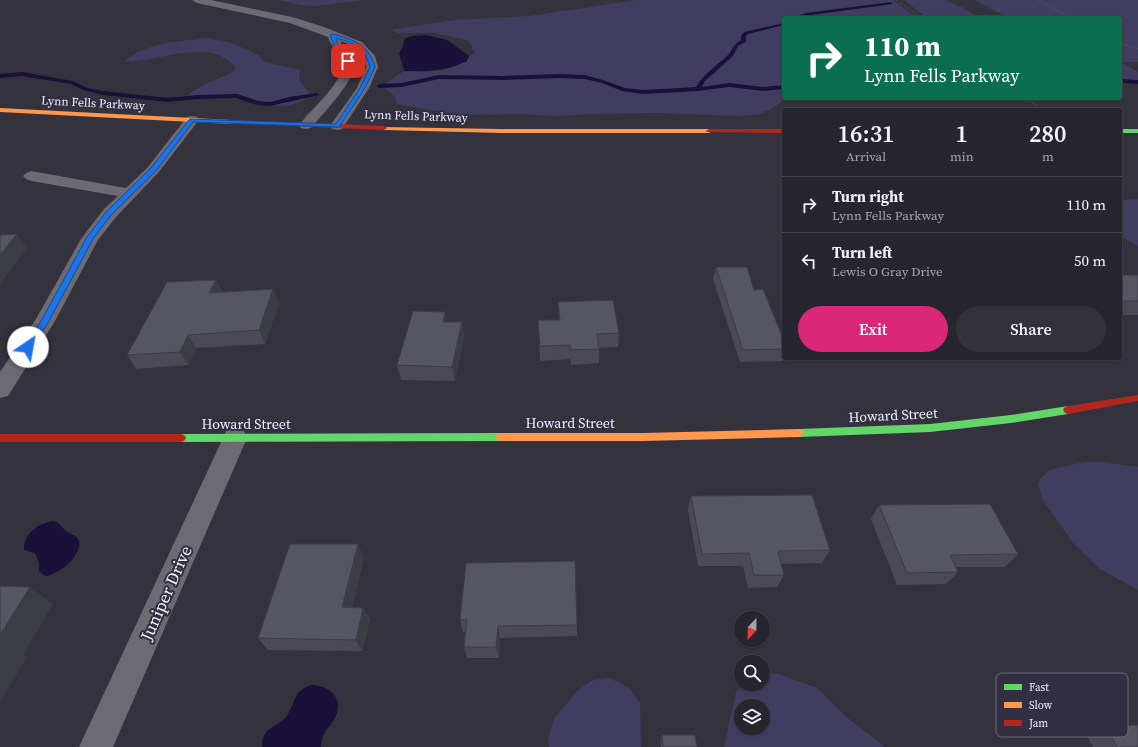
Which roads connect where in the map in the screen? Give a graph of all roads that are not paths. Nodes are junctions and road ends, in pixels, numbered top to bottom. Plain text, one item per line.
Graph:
1 (197, 0) edge
2 (333, 35) junction
3 (0, 110) edge
4 (192, 120) junction
5 (306, 125) junction
6 (337, 126) junction
7 (782, 130) edge
8 (1122, 131) edge
9 (1138, 131) edge
10 (31, 176) dead end
11 (130, 193) junction
12 (0, 390) edge
13 (1138, 398) edge
14 (0, 438) edge
15 (235, 438) junction
16 (96, 747) edge

1 - 2 street
2 - 5 street
2 - 6 street
3 - 4 main road, Lynn Fells Parkway
4 - 5 main road, Lynn Fells Parkway
4 - 11 street
5 - 6 main road, Lynn Fells Parkway
6 - 7 main road, Lynn Fells Parkway
8 - 9 main road
10 - 11 street
11 - 12 street
13 - 15 main road, Howard Street
14 - 15 main road, Howard Street
15 - 16 street, Juniper Drive

